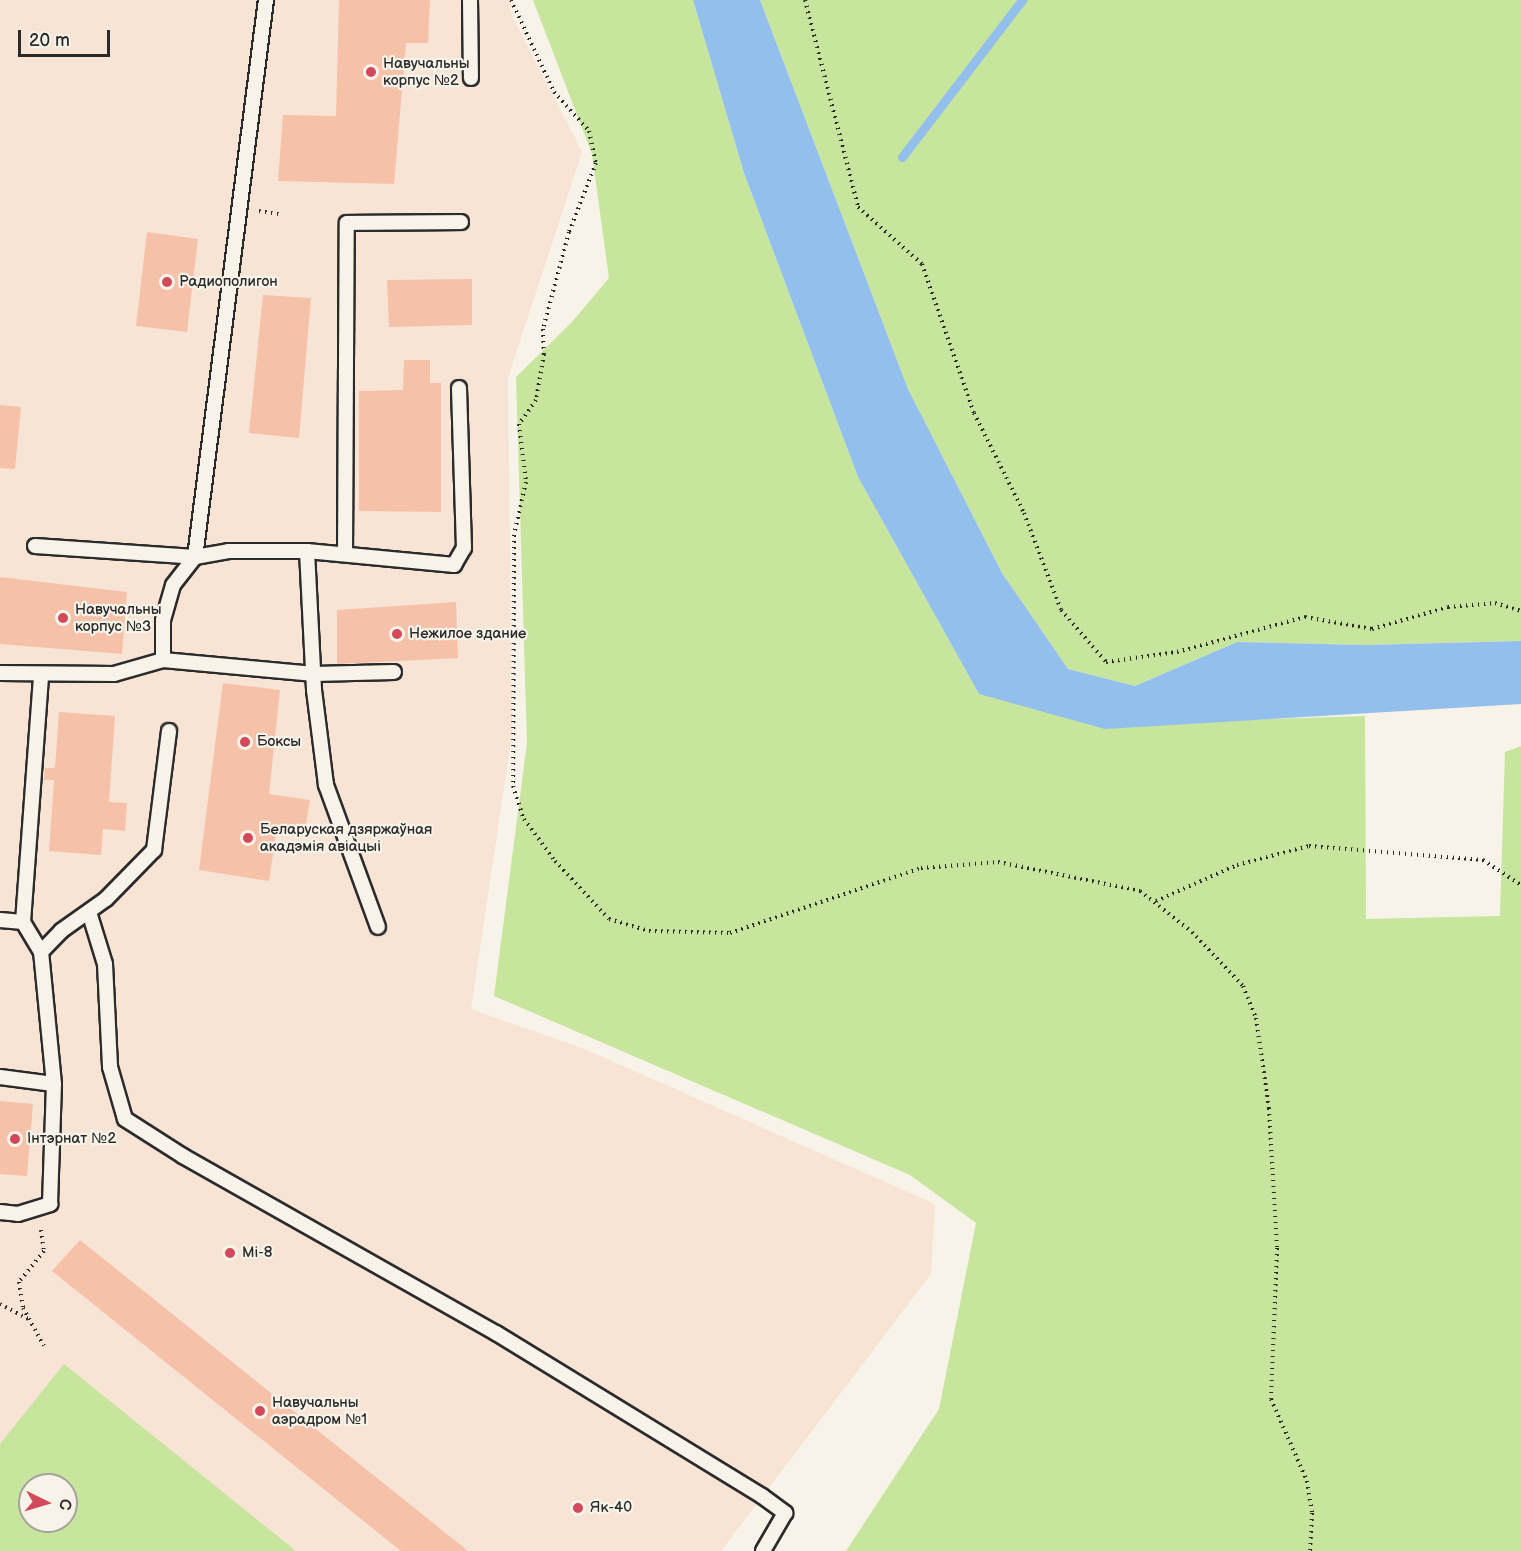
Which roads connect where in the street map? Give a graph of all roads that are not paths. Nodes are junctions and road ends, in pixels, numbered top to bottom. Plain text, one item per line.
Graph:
1 (266, 0) edge
2 (470, 0) edge
3 (471, 78) dead end
4 (460, 222) dead end
5 (459, 388) dead end
6 (35, 546) dead end
7 (307, 551) junction
8 (345, 554) junction
9 (195, 556) junction
10 (163, 660) junction
11 (394, 672) dead end
12 (0, 673) edge
13 (314, 674) junction
14 (41, 676) junction
15 (169, 731) dead end
16 (89, 912) junction
17 (0, 920) edge
18 (23, 922) junction
19 (378, 927) dead end
20 (41, 952) junction
21 (0, 1077) edge
22 (54, 1084) junction
23 (0, 1212) edge
24 (763, 1551) edge

1 - 9 lane
2 - 3 lane
4 - 8 lane
5 - 8 lane
6 - 9 lane
7 - 8 lane
7 - 9 lane
7 - 13 lane
9 - 10 lane
10 - 13 lane
10 - 14 lane
11 - 13 lane
12 - 14 lane
13 - 19 lane
14 - 18 lane
15 - 16 lane
16 - 20 lane
16 - 24 lane
17 - 18 lane
18 - 20 lane
20 - 22 lane
21 - 22 lane
22 - 23 lane

